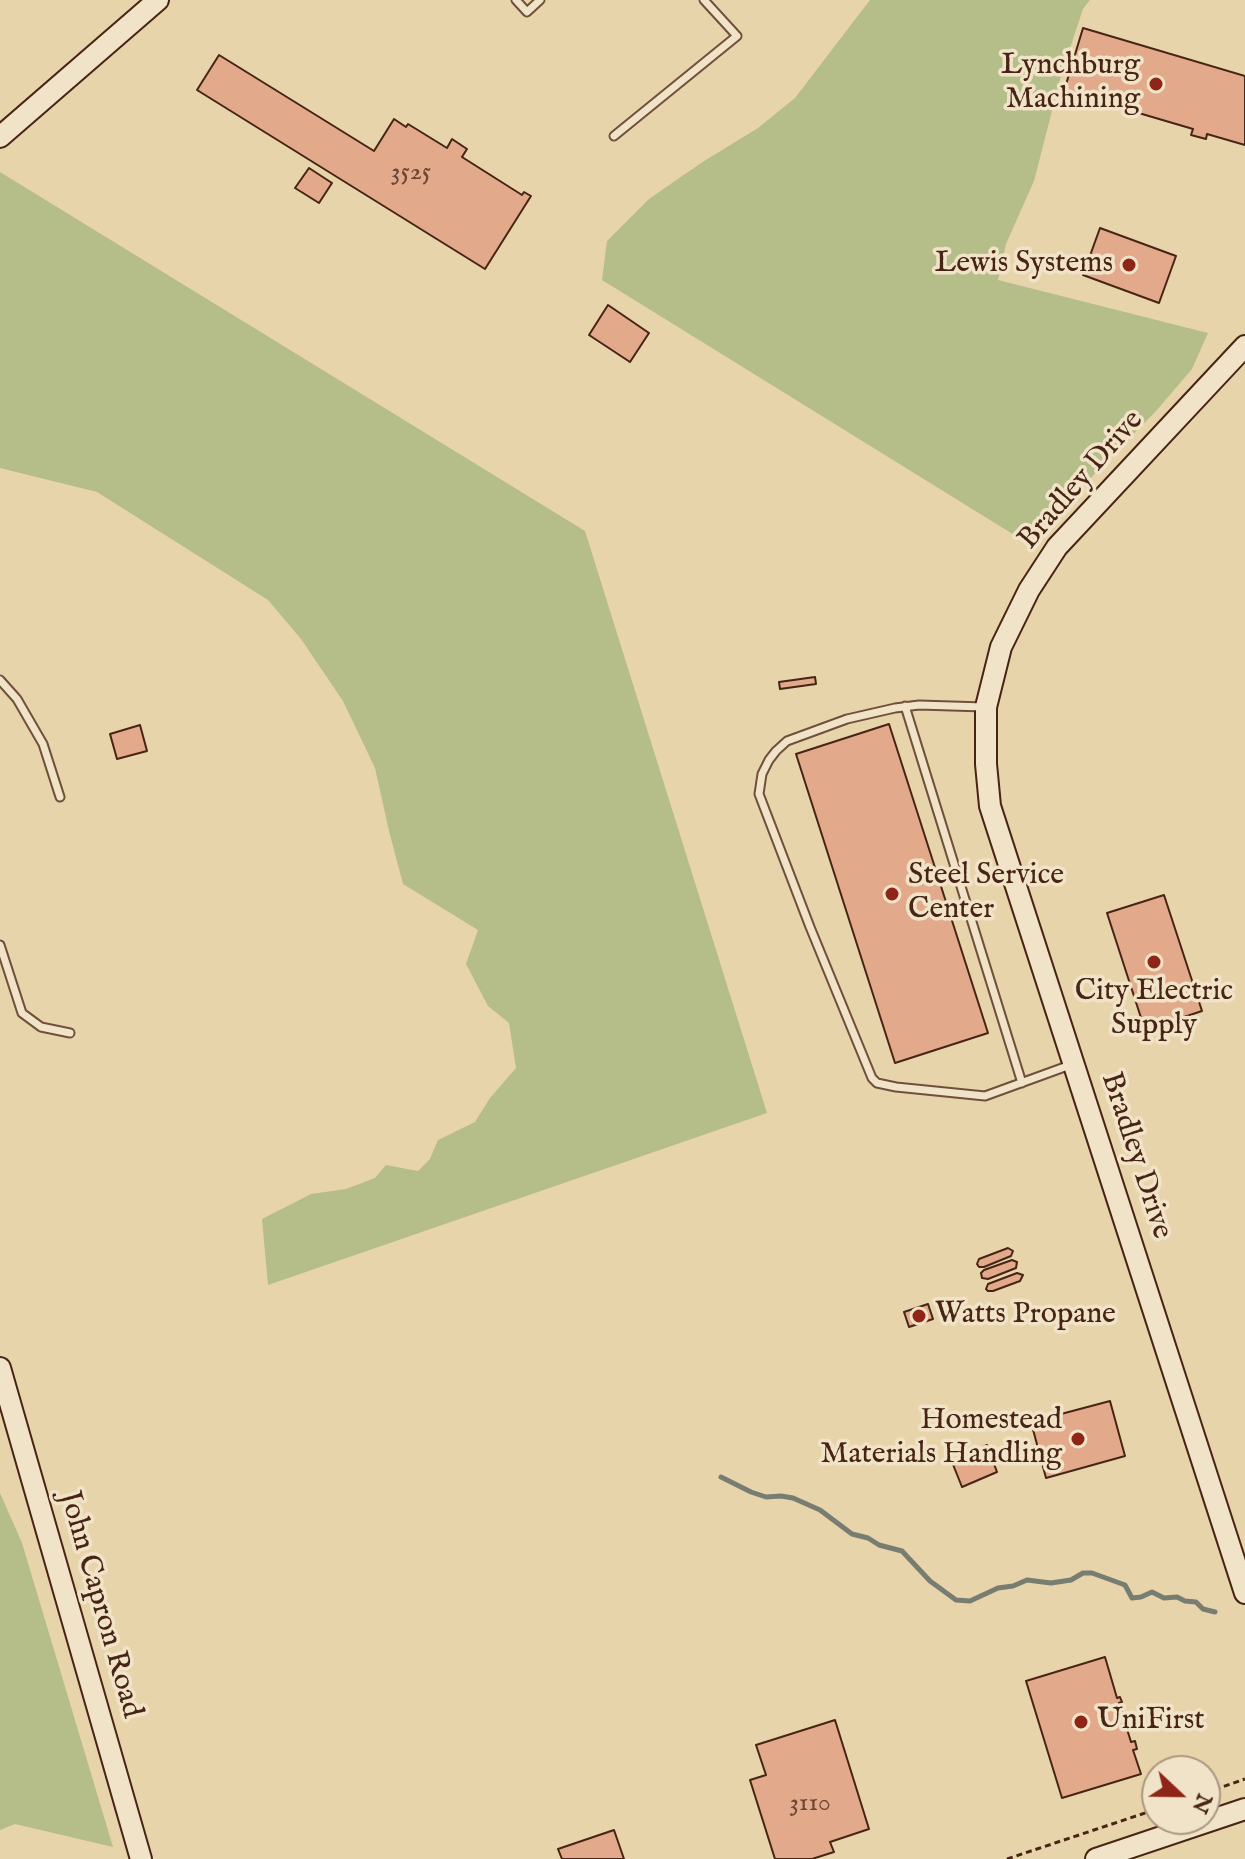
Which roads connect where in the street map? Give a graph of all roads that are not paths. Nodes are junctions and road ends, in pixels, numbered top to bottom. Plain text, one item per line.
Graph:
1 (158, 0) edge
2 (516, 0) edge
3 (540, 0) edge
4 (704, 0) edge
5 (614, 136) dead end
6 (0, 137) edge
7 (1245, 346) edge
8 (0, 680) edge
9 (905, 706) junction
10 (986, 707) junction
11 (60, 797) dead end
12 (0, 945) edge
13 (70, 1033) dead end
14 (1074, 1064) junction
15 (1022, 1083) junction
16 (0, 1368) edge
17 (1245, 1593) edge
18 (1245, 1809) edge
19 (141, 1859) edge
20 (1096, 1859) edge

1 - 6 street
2 - 3 lane
4 - 5 lane
7 - 10 street, Bradley Drive
8 - 11 lane
9 - 10 lane
9 - 15 lane
9 - 15 lane
10 - 14 street, Bradley Drive
12 - 13 lane
14 - 15 lane
14 - 17 street, Bradley Drive
16 - 19 street, John Capron Road
18 - 20 street

